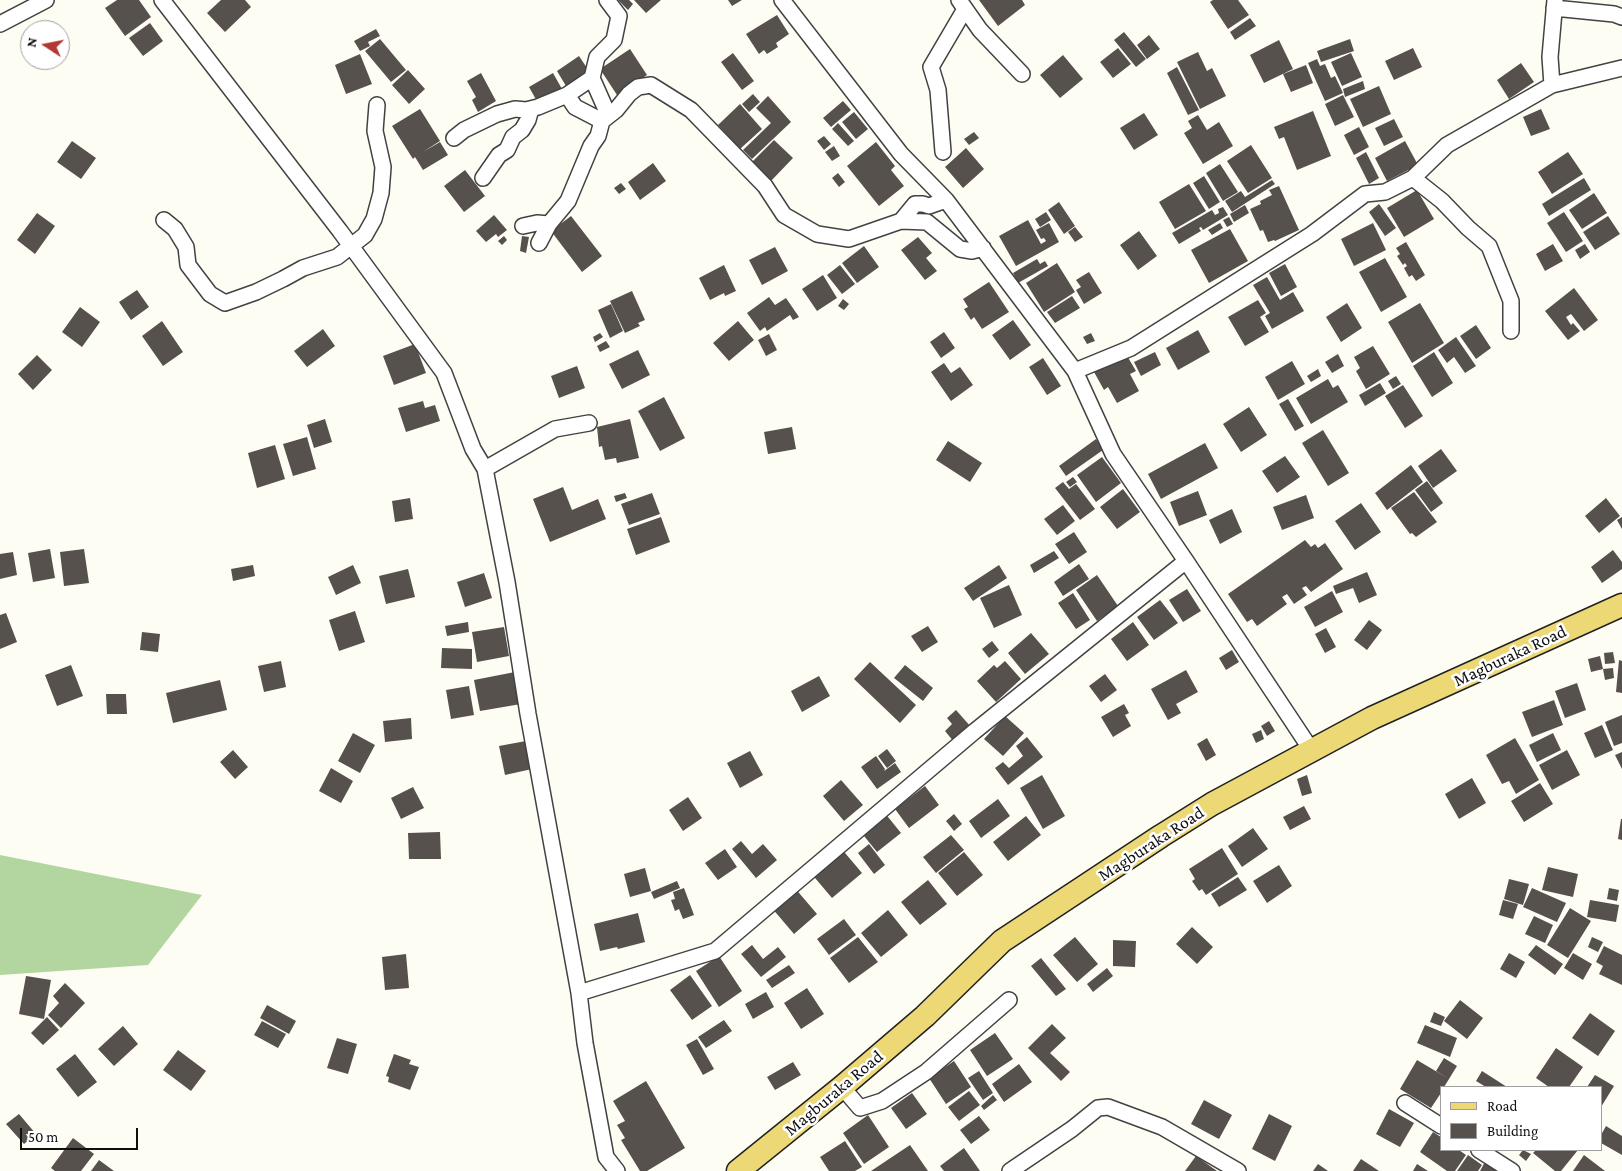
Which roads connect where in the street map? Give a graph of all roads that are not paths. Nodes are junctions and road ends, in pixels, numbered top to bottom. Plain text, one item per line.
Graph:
1 (46, 0) edge
2 (162, 0) edge
3 (607, 0) edge
4 (782, 0) edge
5 (962, 4) edge
6 (1555, 4) edge
7 (1622, 17) edge
8 (0, 24) edge
9 (1622, 68) edge
10 (1022, 74) dead end
11 (592, 78) junction
12 (1552, 85) junction
13 (568, 95) junction
14 (377, 105) dead end
15 (531, 109) junction
16 (602, 121) junction
17 (454, 138) dead end
18 (943, 152) dead end
19 (484, 178) dead end
20 (1413, 178) junction
21 (946, 200) junction
22 (164, 220) dead end
23 (901, 221) junction
24 (549, 224) junction
25 (523, 226) dead end
26 (539, 243) dead end
27 (352, 247) junction
28 (983, 248) junction
29 (1511, 331) dead end
30 (1075, 371) junction
31 (589, 423) dead end
32 (485, 469) junction
33 (1186, 561) junction
34 (1622, 605) edge
35 (1312, 751) junction
36 (579, 993) junction
37 (1009, 1000) dead end
38 (842, 1087) junction
39 (1405, 1103) dead end
40 (1440, 1125) edge
41 (1481, 1151) edge
42 (617, 1171) edge
43 (738, 1171) edge
44 (1010, 1171) edge
45 (1238, 1171) edge
46 (1512, 1171) edge

1 - 8 street
2 - 27 street
3 - 11 street
4 - 21 street
5 - 10 street
5 - 18 street
6 - 7 street
6 - 12 street
9 - 12 street
11 - 13 street
11 - 16 street
12 - 20 street
13 - 15 street
13 - 16 street
14 - 27 street
15 - 17 street
15 - 19 street
16 - 23 street
16 - 24 street
20 - 29 street
20 - 30 street
21 - 23 street
21 - 28 street
22 - 27 street
23 - 28 street
24 - 25 street
24 - 26 street
27 - 32 street
28 - 30 street
30 - 33 street
31 - 32 street
32 - 36 street
33 - 35 street
33 - 36 street
34 - 35 main road, Magburaka Road
35 - 38 main road, Magburaka Road
36 - 42 street
37 - 38 street
38 - 43 main road, Magburaka Road
39 - 40 street
41 - 46 street
44 - 45 street

